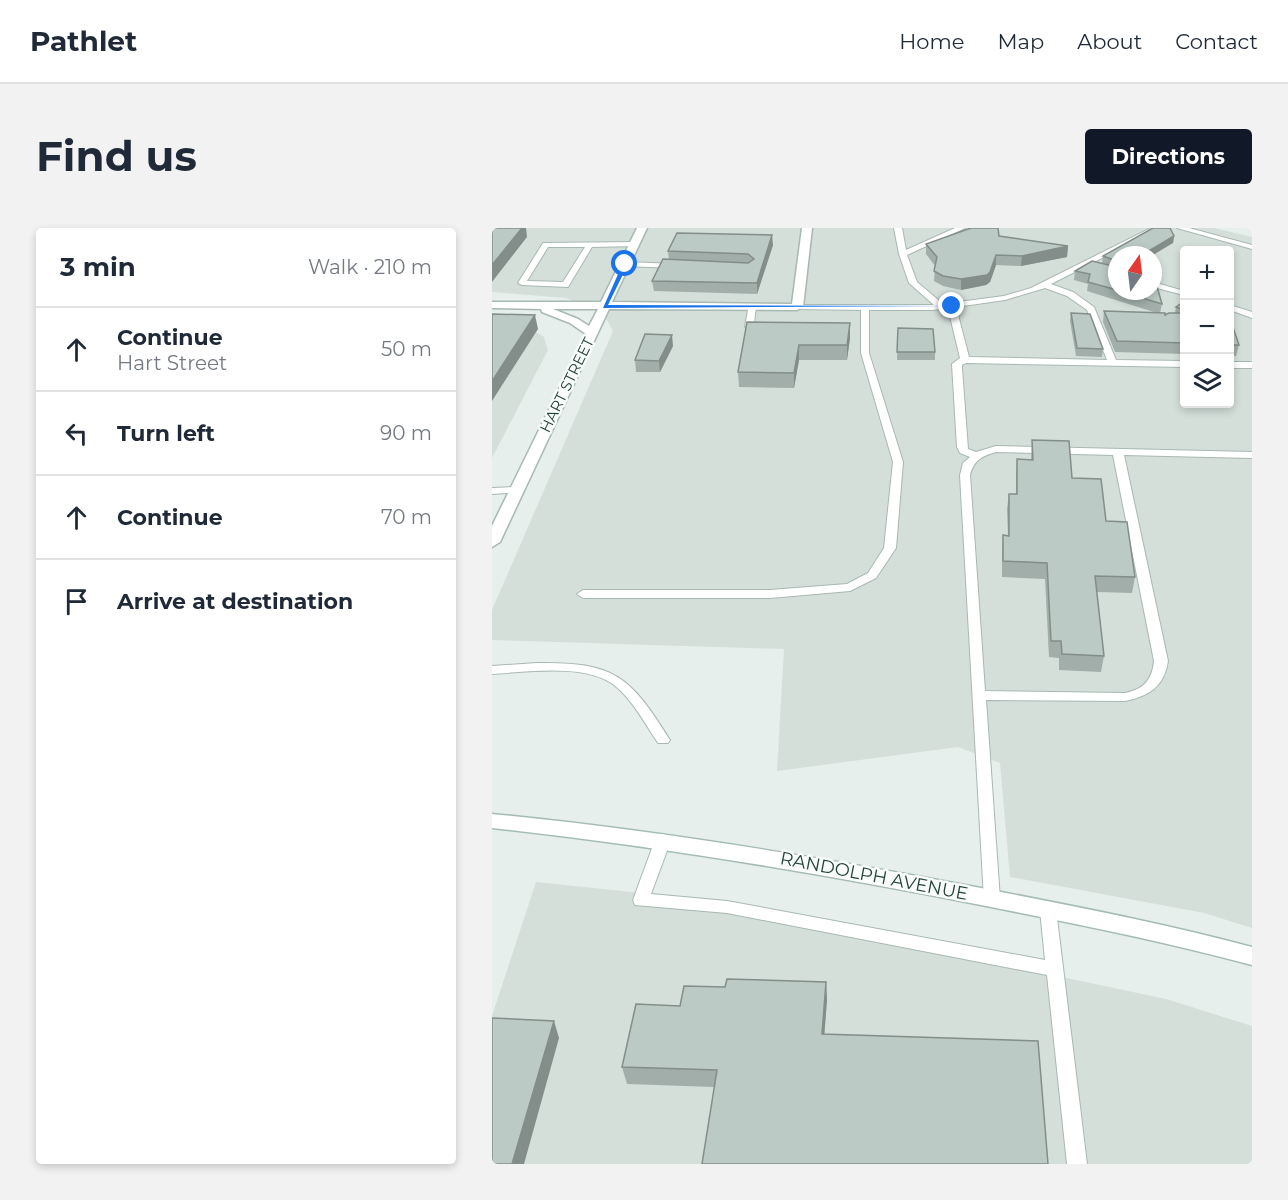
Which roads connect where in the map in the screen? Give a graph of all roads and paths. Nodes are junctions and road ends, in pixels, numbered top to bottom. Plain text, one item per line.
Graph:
1 (642, 228) edge
2 (807, 228) edge
3 (898, 228) edge
4 (961, 228) edge
5 (1157, 228) edge
6 (1181, 228) edge
7 (590, 244) junction
8 (635, 244) junction
9 (1252, 247) edge
10 (903, 254) junction
11 (625, 264) junction
12 (1086, 264) junction
13 (691, 267) edge
14 (1096, 267) edge
15 (1045, 285) junction
16 (1162, 287) edge
17 (1180, 292) edge
18 (492, 305) edge
19 (521, 305) junction
20 (605, 306) junction
21 (752, 306) junction
22 (952, 306) junction
23 (797, 307) junction
24 (831, 307) junction
25 (865, 307) junction
26 (941, 307) junction
27 (1234, 308) edge
28 (1252, 315) edge
29 (830, 317) dead end
30 (772, 327) edge
31 (592, 333) junction
32 (965, 360) junction
33 (1113, 363) junction
34 (1180, 364) edge
35 (1234, 365) edge
36 (1252, 365) edge
37 (1118, 452) junction
38 (1252, 455) edge
39 (977, 456) junction
40 (517, 490) junction
41 (492, 491) edge
42 (497, 519) edge
43 (492, 542) edge
44 (583, 594) dead end
45 (492, 670) edge
46 (979, 694) junction
47 (663, 740) dead end
48 (492, 821) edge
49 (663, 840) junction
50 (992, 899) junction
51 (1048, 910) junction
52 (1252, 956) edge
53 (1055, 969) junction
54 (1077, 1164) edge

1 - 8 street, HART STREET
2 - 23 street
3 - 10 lane
4 - 10 lane
5 - 12 lane
6 - 9 lane
7 - 7 lane
7 - 8 lane
8 - 11 street, HART STREET
10 - 26 lane
11 - 13 lane
11 - 20 street, HART STREET
12 - 14 lane
12 - 15 lane
15 - 22 lane
15 - 33 lane
16 - 17 lane
18 - 19 street
19 - 20 street
19 - 31 street
20 - 21 street
20 - 31 street, HART STREET
21 - 23 street
21 - 30 lane
22 - 26 lane
22 - 32 lane
23 - 24 lane
24 - 25 lane
24 - 29 lane
25 - 26 lane
25 - 44 lane
27 - 28 lane
31 - 40 street, HART STREET
32 - 33 lane
32 - 39 lane
33 - 34 lane
35 - 36 lane
37 - 38 lane
37 - 39 lane
37 - 46 lane
39 - 46 lane
40 - 41 lane
40 - 42 street, HART STREET
42 - 43 street, HART STREET
45 - 47 lane
46 - 50 lane
48 - 49 street, RANDOLPH AVENUE
49 - 50 street, RANDOLPH AVENUE
49 - 53 lane
50 - 51 street, RANDOLPH AVENUE
51 - 52 street, RANDOLPH AVENUE
51 - 53 lane
53 - 54 lane

